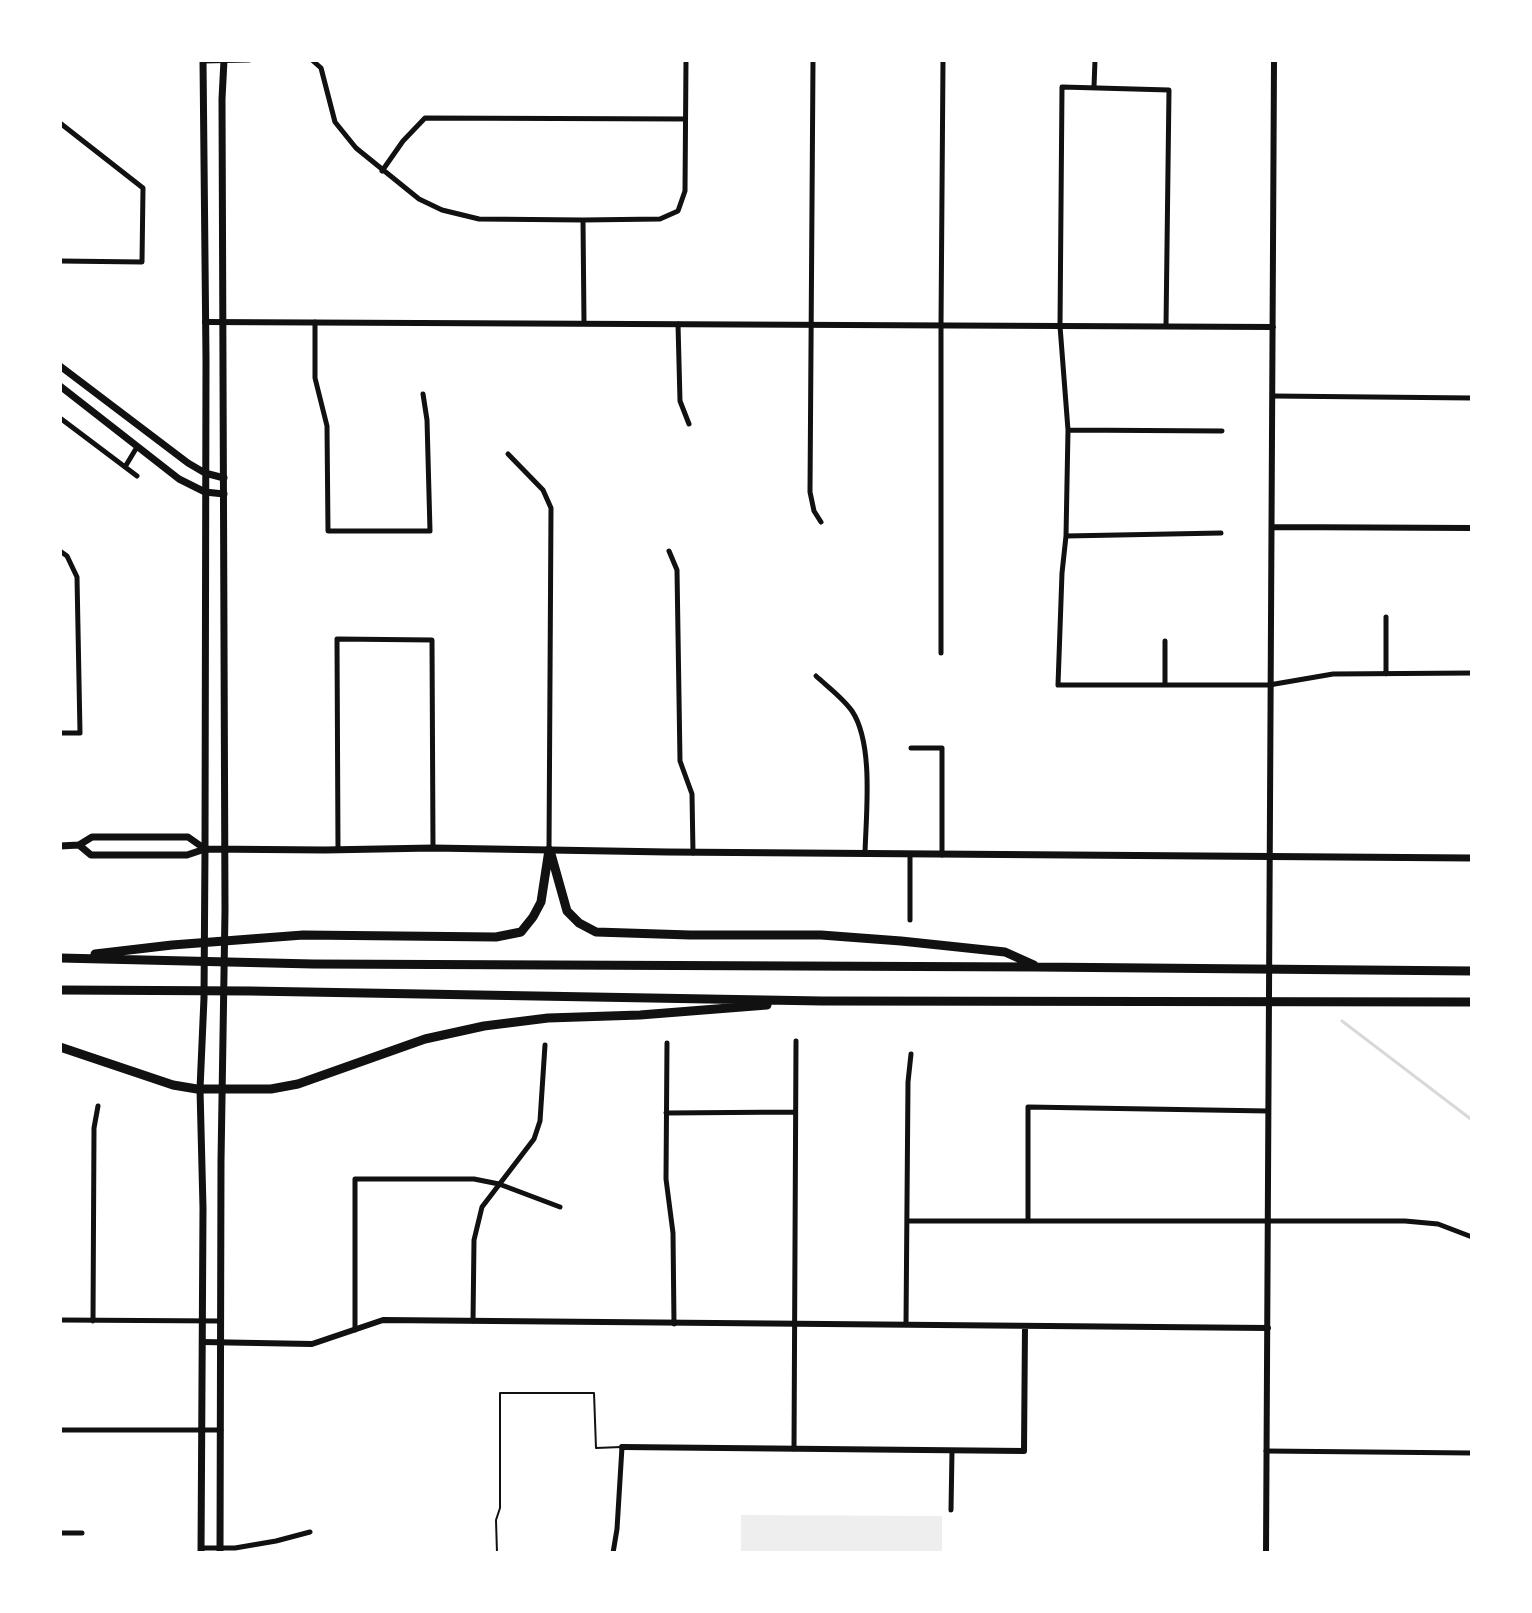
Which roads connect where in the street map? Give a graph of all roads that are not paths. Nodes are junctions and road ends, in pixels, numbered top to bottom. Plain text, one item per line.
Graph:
1 (203, 60) edge
2 (224, 60) edge
3 (249, 60) edge
4 (312, 60) edge
5 (686, 60) edge
6 (813, 60) edge
7 (943, 60) edge
8 (1095, 60) edge
9 (1274, 60) edge
10 (1094, 87) junction
11 (685, 119) junction
12 (60, 123) edge
13 (382, 171) junction
14 (583, 220) junction
15 (60, 261) edge
16 (205, 322) junction
17 (224, 322) junction
18 (315, 322) junction
19 (584, 323) junction
20 (678, 324) junction
21 (811, 324) junction
22 (941, 325) junction
23 (1060, 326) junction
24 (1166, 326) junction
25 (1273, 327) junction
26 (60, 366) edge
27 (60, 386) edge
28 (423, 394) dead end
29 (1273, 396) junction
30 (1472, 398) edge
31 (60, 418) edge
32 (689, 424) dead end
33 (1068, 430) junction
34 (1222, 431) dead end
35 (137, 447) junction
36 (508, 454) dead end
37 (125, 467) junction
38 (205, 473) junction
39 (137, 476) dead end
40 (224, 478) junction
41 (205, 492) junction
42 (224, 494) junction
43 (821, 522) dead end
44 (1272, 527) junction
45 (1472, 528) edge
46 (1221, 533) dead end
47 (1066, 536) junction
48 (60, 551) edge
49 (669, 551) dead end
50 (1386, 617) dead end
51 (1165, 641) dead end
52 (941, 653) dead end
53 (1472, 673) edge
54 (1386, 674) junction
55 (816, 676) dead end
56 (1165, 684) junction
57 (1269, 685) junction
58 (60, 733) edge
59 (911, 748) dead end
60 (79, 845) junction
61 (60, 846) edge
62 (433, 848) junction
63 (205, 849) junction
64 (225, 849) junction
65 (338, 850) junction
66 (549, 850) junction
67 (693, 853) junction
68 (865, 854) junction
69 (910, 854) junction
70 (942, 855) junction
71 (1270, 857) junction
72 (1472, 858) edge
73 (910, 920) dead end
74 (60, 958) edge
75 (1037, 967) junction
76 (1472, 971) edge
77 (60, 990) edge
78 (822, 1001) junction
79 (1472, 1002) edge
80 (796, 1041) dead end
81 (667, 1043) dead end
82 (545, 1045) dead end
83 (60, 1047) edge
84 (911, 1054) dead end
85 (200, 1089) junction
86 (223, 1089) junction
87 (98, 1106) dead end
88 (1268, 1111) junction
89 (795, 1112) junction
90 (666, 1113) junction
91 (499, 1184) junction
92 (560, 1207) dead end
93 (203, 1208) junction
94 (221, 1208) junction
95 (908, 1221) junction
96 (1028, 1221) junction
97 (1268, 1221) junction
98 (1472, 1237) edge
99 (60, 1320) edge
100 (93, 1321) junction
101 (202, 1321) junction
102 (221, 1321) junction
103 (473, 1321) junction
104 (674, 1324) junction
105 (906, 1324) junction
106 (795, 1325) junction
107 (1025, 1326) junction
108 (1268, 1328) junction
109 (355, 1330) junction
110 (202, 1342) junction
111 (221, 1342) junction
112 (60, 1430) edge
113 (201, 1430) junction
114 (221, 1430) junction
115 (622, 1447) junction
116 (794, 1449) junction
117 (952, 1451) junction
118 (1266, 1451) junction
119 (1472, 1453) edge
120 (951, 1510) dead end
121 (310, 1532) dead end
122 (60, 1533) edge
123 (82, 1533) dead end
124 (201, 1551) edge
125 (220, 1551) edge
126 (497, 1553) edge
127 (613, 1553) edge
128 (1266, 1553) edge

1 - 2 street
1 - 16 main road
2 - 3 street
2 - 17 main road
4 - 13 street
5 - 11 street
6 - 21 street
7 - 22 street
8 - 10 street
9 - 25 street
10 - 23 street
10 - 24 street
11 - 13 street
11 - 14 street
12 - 15 street
13 - 14 street
14 - 19 street
16 - 17 street
16 - 38 main road
17 - 18 street
17 - 40 main road
18 - 19 street
18 - 28 street
19 - 20 street
20 - 21 street
20 - 32 street
21 - 22 street
21 - 43 street
22 - 23 street
22 - 52 street
23 - 24 street
23 - 33 street
24 - 25 street
25 - 29 street
26 - 38 main road
27 - 35 main road
29 - 30 street
29 - 44 street
31 - 37 street
33 - 34 street
33 - 47 street
35 - 37 street
35 - 41 main road
36 - 66 street
37 - 39 street
38 - 40 main road
38 - 41 main road
40 - 42 main road
41 - 42 main road
41 - 63 main road
42 - 64 main road
44 - 45 street
44 - 57 street
46 - 47 street
47 - 56 street
48 - 58 street
49 - 67 street
50 - 54 street
51 - 56 street
53 - 54 street
54 - 57 street
55 - 68 street
56 - 57 street
57 - 71 street
59 - 70 street
60 - 61 main road
60 - 63 main road
60 - 63 main road
62 - 65 main road
62 - 65 street
62 - 66 main road
63 - 64 main road
63 - 85 main road
64 - 65 main road
64 - 86 main road
66 - 67 main road
66 - 74 highway
66 - 75 highway
67 - 68 main road
68 - 69 main road
69 - 70 main road
69 - 73 street
70 - 71 main road
71 - 72 main road
71 - 88 street
74 - 75 highway
75 - 76 highway
77 - 78 highway
78 - 79 highway
78 - 86 highway
80 - 89 street
81 - 90 street
82 - 91 street
83 - 85 highway
84 - 95 street
85 - 86 highway
85 - 93 main road
86 - 94 main road
87 - 100 street
88 - 96 street
88 - 97 street
89 - 90 street
89 - 106 street
90 - 104 street
91 - 92 street
91 - 103 street
91 - 109 street
93 - 94 main road
93 - 101 main road
94 - 102 main road
95 - 96 street
95 - 105 street
96 - 97 street
97 - 98 street
97 - 108 street
99 - 100 street
100 - 101 street
101 - 102 street
101 - 110 main road
102 - 111 main road
103 - 104 street
103 - 109 street
104 - 106 street
105 - 106 street
105 - 107 street
106 - 116 street
107 - 108 street
107 - 117 street
108 - 118 street
109 - 111 street
110 - 111 street
110 - 113 main road
111 - 114 main road
112 - 113 street
113 - 114 street
113 - 124 main road
114 - 125 main road
115 - 116 street
115 - 126 lane
115 - 127 street
116 - 117 street
117 - 120 street
118 - 119 street
118 - 128 street
121 - 125 street
122 - 123 street
124 - 125 street

